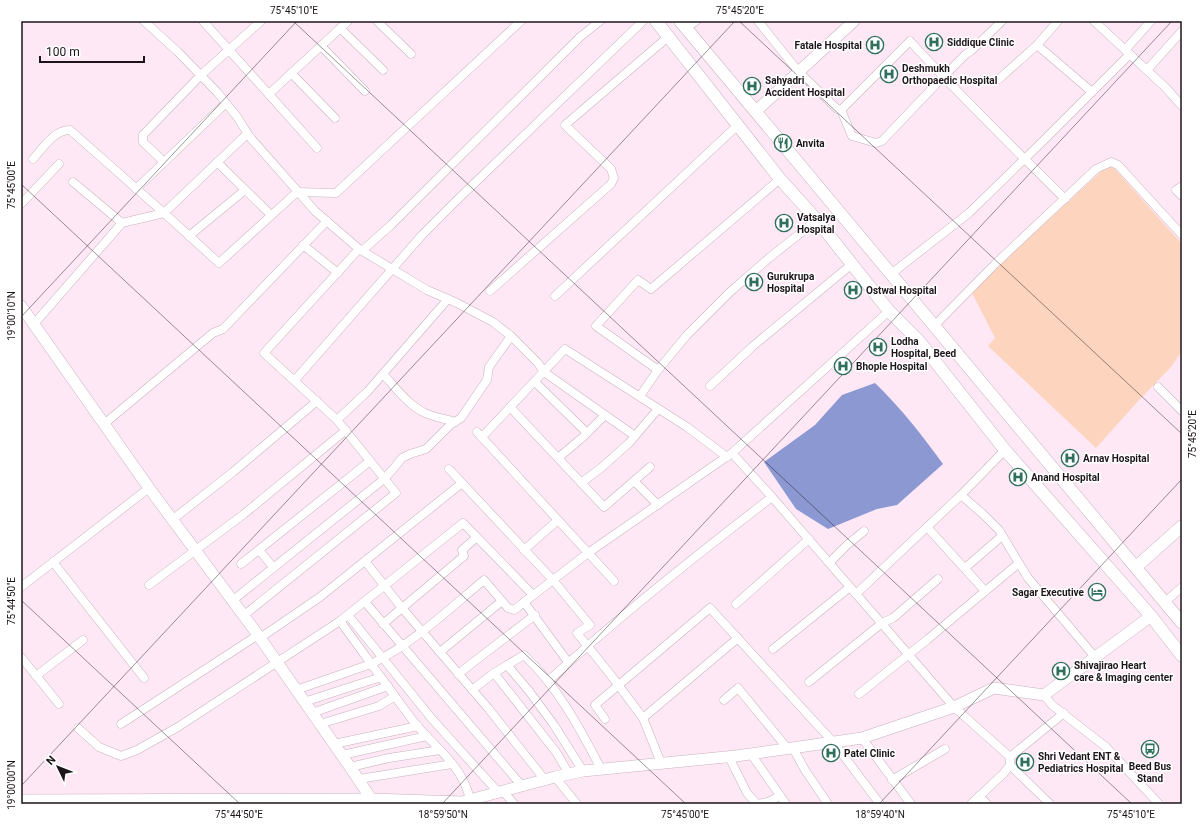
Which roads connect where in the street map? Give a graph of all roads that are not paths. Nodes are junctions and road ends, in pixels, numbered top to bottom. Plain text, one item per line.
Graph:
1 (144, 21) edge
2 (203, 21) edge
3 (261, 21) edge
4 (348, 21) edge
5 (377, 21) edge
6 (521, 21) edge
7 (600, 21) edge
8 (643, 21) edge
9 (656, 21) edge
10 (696, 21) edge
11 (758, 21) edge
12 (854, 21) edge
13 (1002, 21) edge
14 (1058, 21) edge
15 (1094, 21) edge
16 (1151, 21) edge
17 (683, 25) edge
18 (340, 28) junction
19 (1182, 31) edge
20 (668, 37) junction
21 (1037, 45) junction
22 (321, 46) junction
23 (230, 50) junction
24 (1127, 52) junction
25 (411, 54) dead end
26 (383, 70) dead end
27 (1147, 70) junction
28 (799, 72) junction
29 (291, 73) junction
30 (201, 75) junction
31 (943, 77) junction
32 (999, 79) dead end
33 (365, 91) dead end
34 (1092, 92) junction
35 (268, 94) junction
36 (226, 103) junction
37 (1182, 106) edge
38 (840, 110) junction
39 (756, 112) junction
40 (335, 118) dead end
41 (738, 125) junction
42 (247, 134) junction
43 (317, 148) dead end
44 (33, 159) dead end
45 (1025, 159) junction
46 (164, 162) junction
47 (217, 162) junction
48 (59, 164) dead end
49 (780, 179) junction
50 (73, 182) dead end
51 (1182, 186) edge
52 (136, 189) junction
53 (245, 190) junction
54 (297, 192) junction
55 (1182, 196) edge
56 (1065, 199) junction
57 (21, 204) edge
58 (164, 213) junction
59 (271, 215) junction
60 (817, 220) junction
61 (327, 221) junction
62 (122, 223) junction
63 (1182, 235) edge
64 (190, 236) junction
65 (303, 245) junction
66 (361, 249) junction
67 (852, 264) junction
68 (392, 269) junction
69 (338, 273) junction
70 (891, 274) junction
71 (490, 291) dead end
72 (555, 296) dead end
73 (448, 299) junction
74 (22, 309) edge
75 (889, 311) junction
76 (34, 324) junction
77 (934, 326) junction
78 (511, 336) junction
79 (658, 370) junction
80 (544, 372) junction
81 (383, 374) junction
82 (295, 380) junction
83 (535, 382) junction
84 (710, 386) dead end
85 (1158, 386) dead end
86 (640, 396) junction
87 (317, 400) junction
88 (510, 407) junction
89 (658, 409) junction
90 (1182, 411) edge
91 (604, 416) junction
92 (337, 420) junction
93 (455, 422) junction
94 (104, 424) junction
95 (346, 430) junction
96 (587, 433) junction
97 (634, 436) junction
98 (1005, 450) junction
99 (729, 455) junction
100 (558, 458) junction
101 (370, 461) junction
102 (650, 467) dead end
103 (449, 468) dead end
104 (384, 479) junction
105 (634, 481) junction
106 (462, 483) junction
107 (581, 483) junction
108 (149, 488) junction
109 (962, 495) junction
110 (772, 497) junction
111 (658, 505) junction
112 (172, 520) junction
113 (558, 520) junction
114 (1182, 526) edge
115 (927, 527) junction
116 (864, 531) dead end
117 (1002, 536) junction
118 (477, 537) junction
119 (809, 539) junction
120 (195, 550) junction
121 (258, 550) junction
122 (524, 550) junction
123 (588, 553) junction
124 (365, 561) junction
125 (53, 562) junction
126 (829, 563) junction
127 (1019, 563) junction
128 (241, 564) dead end
129 (273, 567) junction
130 (1136, 567) junction
131 (965, 568) junction
132 (938, 579) dead end
133 (553, 580) junction
134 (614, 581) dead end
135 (149, 585) dead end
136 (385, 586) junction
137 (21, 587) edge
138 (850, 587) junction
139 (1182, 587) edge
140 (985, 591) junction
141 (856, 594) junction
142 (533, 595) junction
143 (232, 601) junction
144 (502, 601) junction
145 (365, 602) junction
146 (524, 602) junction
147 (1165, 602) junction
148 (736, 604) dead end
149 (402, 608) junction
150 (348, 615) junction
151 (535, 615) junction
152 (243, 616) junction
153 (1151, 616) junction
154 (340, 621) junction
155 (882, 623) junction
156 (1182, 623) edge
157 (383, 624) junction
158 (423, 632) junction
159 (259, 636) junction
160 (738, 638) junction
161 (83, 640) dead end
162 (402, 646) junction
163 (587, 646) junction
164 (773, 649) dead end
165 (440, 652) junction
166 (909, 654) junction
167 (1182, 656) edge
168 (21, 657) edge
169 (1095, 657) junction
170 (383, 658) junction
171 (568, 662) junction
172 (277, 664) junction
173 (372, 664) junction
174 (507, 665) junction
175 (458, 674) junction
176 (494, 674) junction
177 (36, 676) junction
178 (381, 677) junction
179 (144, 678) dead end
180 (548, 681) junction
181 (810, 682) dead end
182 (618, 685) junction
183 (388, 686) junction
184 (296, 690) junction
185 (472, 690) junction
186 (859, 694) dead end
187 (1044, 695) junction
188 (396, 696) junction
189 (724, 700) dead end
190 (304, 702) junction
191 (59, 704) dead end
192 (954, 707) junction
193 (312, 713) junction
194 (1064, 713) junction
195 (605, 718) dead end
196 (643, 718) junction
197 (121, 724) dead end
198 (320, 724) junction
199 (418, 726) junction
200 (78, 728) dead end
201 (427, 736) junction
202 (862, 738) junction
203 (834, 742) junction
204 (334, 744) junction
205 (791, 749) junction
206 (945, 749) dead end
207 (440, 750) junction
208 (751, 754) junction
209 (342, 756) junction
210 (729, 757) junction
211 (1010, 761) junction
212 (661, 763) junction
213 (452, 764) junction
214 (350, 767) junction
215 (601, 769) junction
216 (583, 771) junction
217 (569, 774) junction
218 (550, 778) junction
219 (359, 779) junction
220 (892, 780) junction
221 (522, 786) junction
222 (501, 792) junction
223 (780, 796) junction
224 (979, 796) junction
225 (21, 800) edge
226 (61, 802) edge
227 (98, 802) edge
228 (211, 802) edge
229 (373, 802) edge
230 (464, 802) edge
231 (514, 804) edge
232 (577, 804) edge
233 (786, 804) edge
234 (828, 804) edge
235 (880, 804) edge
236 (911, 804) edge
237 (971, 804) edge
238 (987, 804) edge
239 (1050, 804) edge
240 (1159, 804) edge

1 - 30 street
2 - 23 street
3 - 23 street
4 - 18 street
5 - 25 street
6 - 54 street
7 - 66 street
8 - 68 street
9 - 20 main road
10 - 17 street
11 - 28 street
12 - 28 main road
13 - 31 street
14 - 21 street
15 - 24 street
16 - 24 street
17 - 39 main road
18 - 22 street
18 - 26 street
19 - 27 street
20 - 41 main road
20 - 71 street
21 - 32 street
21 - 34 street
22 - 29 street
22 - 33 street
23 - 30 street
23 - 35 street
24 - 27 street
24 - 34 street
27 - 37 street
28 - 38 street
28 - 39 main road
29 - 35 street
29 - 40 street
30 - 36 street
30 - 46 street
31 - 38 street
31 - 38 street
31 - 45 street
34 - 45 street
35 - 43 street
36 - 42 street
36 - 46 street
39 - 70 main road
41 - 49 main road
41 - 72 street
42 - 47 street
42 - 54 street
44 - 52 street
45 - 56 street
45 - 70 street
46 - 52 street
47 - 53 street
47 - 58 street
48 - 57 street
49 - 60 main road
49 - 79 street
50 - 62 street
51 - 55 street
52 - 58 street
53 - 59 street
53 - 64 street
54 - 59 street
54 - 61 street
56 - 63 street
56 - 77 street
58 - 62 street
58 - 64 street
59 - 64 street
60 - 67 main road
60 - 79 street
61 - 65 street
61 - 66 street
62 - 76 street
65 - 69 street
65 - 94 street
66 - 68 street
66 - 69 street
67 - 75 main road
67 - 84 street
68 - 73 street
68 - 82 street
69 - 82 street
70 - 77 main road
73 - 78 street
73 - 81 street
74 - 76 main road
75 - 98 main road
75 - 99 street
76 - 94 main road
77 - 130 main road
78 - 80 street
78 - 93 street
79 - 86 street
80 - 83 street
80 - 86 street
80 - 91 street
81 - 92 street
81 - 93 street
82 - 87 street
83 - 88 street
83 - 96 street
85 - 90 street
86 - 89 street
87 - 92 street
87 - 112 street
88 - 100 street
88 - 113 street
89 - 97 street
89 - 99 street
91 - 96 street
91 - 97 street
92 - 95 street
93 - 104 street
94 - 108 main road
95 - 101 street
95 - 120 street
96 - 100 street
97 - 107 street
98 - 109 street
98 - 153 main road
99 - 110 street
99 - 111 street
100 - 107 street
101 - 104 street
101 - 121 street
102 - 105 street
103 - 106 street
104 - 129 street
104 - 152 street
105 - 107 street
105 - 111 street
106 - 122 street
106 - 124 street
108 - 112 main road
108 - 125 street
109 - 115 street
109 - 117 street
110 - 119 street
110 - 163 street
111 - 123 street
112 - 120 main road
113 - 122 street
113 - 123 street
114 - 130 main road
115 - 131 street
115 - 141 street
116 - 126 street
117 - 127 street
117 - 131 street
118 - 136 street
118 - 142 street
118 - 149 street
119 - 126 street
119 - 148 street
120 - 135 street
120 - 143 main road
121 - 128 street
121 - 129 street
122 - 133 street
123 - 133 street
123 - 134 street
124 - 136 street
124 - 159 street
125 - 137 street
125 - 179 street
126 - 138 street
127 - 140 street
127 - 169 street
129 - 143 street
130 - 147 main road
131 - 140 street
132 - 155 street
133 - 142 street
133 - 163 street
136 - 145 street
136 - 149 street
138 - 141 street
138 - 164 street
139 - 147 street
140 - 166 street
141 - 155 street
142 - 146 street
143 - 152 main road
144 - 146 street
144 - 158 street
144 - 165 street
145 - 150 street
145 - 157 street
146 - 151 street
147 - 156 main road
149 - 157 street
149 - 158 street
150 - 154 street
150 - 170 street
151 - 171 street
151 - 175 street
152 - 159 main road
153 - 167 main road
153 - 169 main road
154 - 172 street
154 - 173 street
155 - 166 street
155 - 181 street
157 - 162 street
158 - 162 street
158 - 165 street
159 - 172 main road
159 - 197 street
160 - 182 street
160 - 196 street
160 - 203 street
161 - 177 street
162 - 170 street
162 - 221 street
163 - 171 street
163 - 182 street
165 - 175 street
166 - 186 street
166 - 192 street
168 - 177 street
169 - 187 main road
170 - 173 street
170 - 222 street
171 - 180 street
172 - 184 main road
172 - 200 street
173 - 178 street
173 - 184 street
174 - 176 street
174 - 180 street
174 - 216 street
175 - 185 street
176 - 185 street
176 - 217 street
177 - 191 street
178 - 183 street
178 - 190 street
180 - 215 street
182 - 195 street
182 - 196 street
183 - 188 street
183 - 193 street
184 - 190 main road
185 - 218 street
187 - 192 main road
187 - 194 street
188 - 198 street
188 - 199 street
189 - 205 street
190 - 193 main road
192 - 202 main road
192 - 211 street
193 - 198 main road
194 - 211 street
194 - 240 street
196 - 212 street
198 - 204 main road
199 - 201 street
199 - 204 street
201 - 207 street
201 - 209 street
202 - 203 main road
202 - 220 street
203 - 205 main road
203 - 235 street
204 - 209 main road
205 - 208 main road
205 - 234 street
206 - 220 street
207 - 213 street
207 - 214 street
208 - 210 main road
208 - 223 street
209 - 214 main road
210 - 212 main road
210 - 223 street
211 - 224 street
211 - 239 street
212 - 215 main road
213 - 219 street
213 - 230 street
214 - 219 main road
215 - 216 main road
216 - 217 main road
217 - 218 main road
218 - 221 main road
218 - 232 street
219 - 229 main road
220 - 236 street
221 - 222 main road
222 - 230 main road
222 - 231 street
223 - 233 street
224 - 237 street
224 - 238 street
225 - 226 main road
226 - 227 main road
227 - 228 main road
228 - 229 main road
229 - 230 main road

